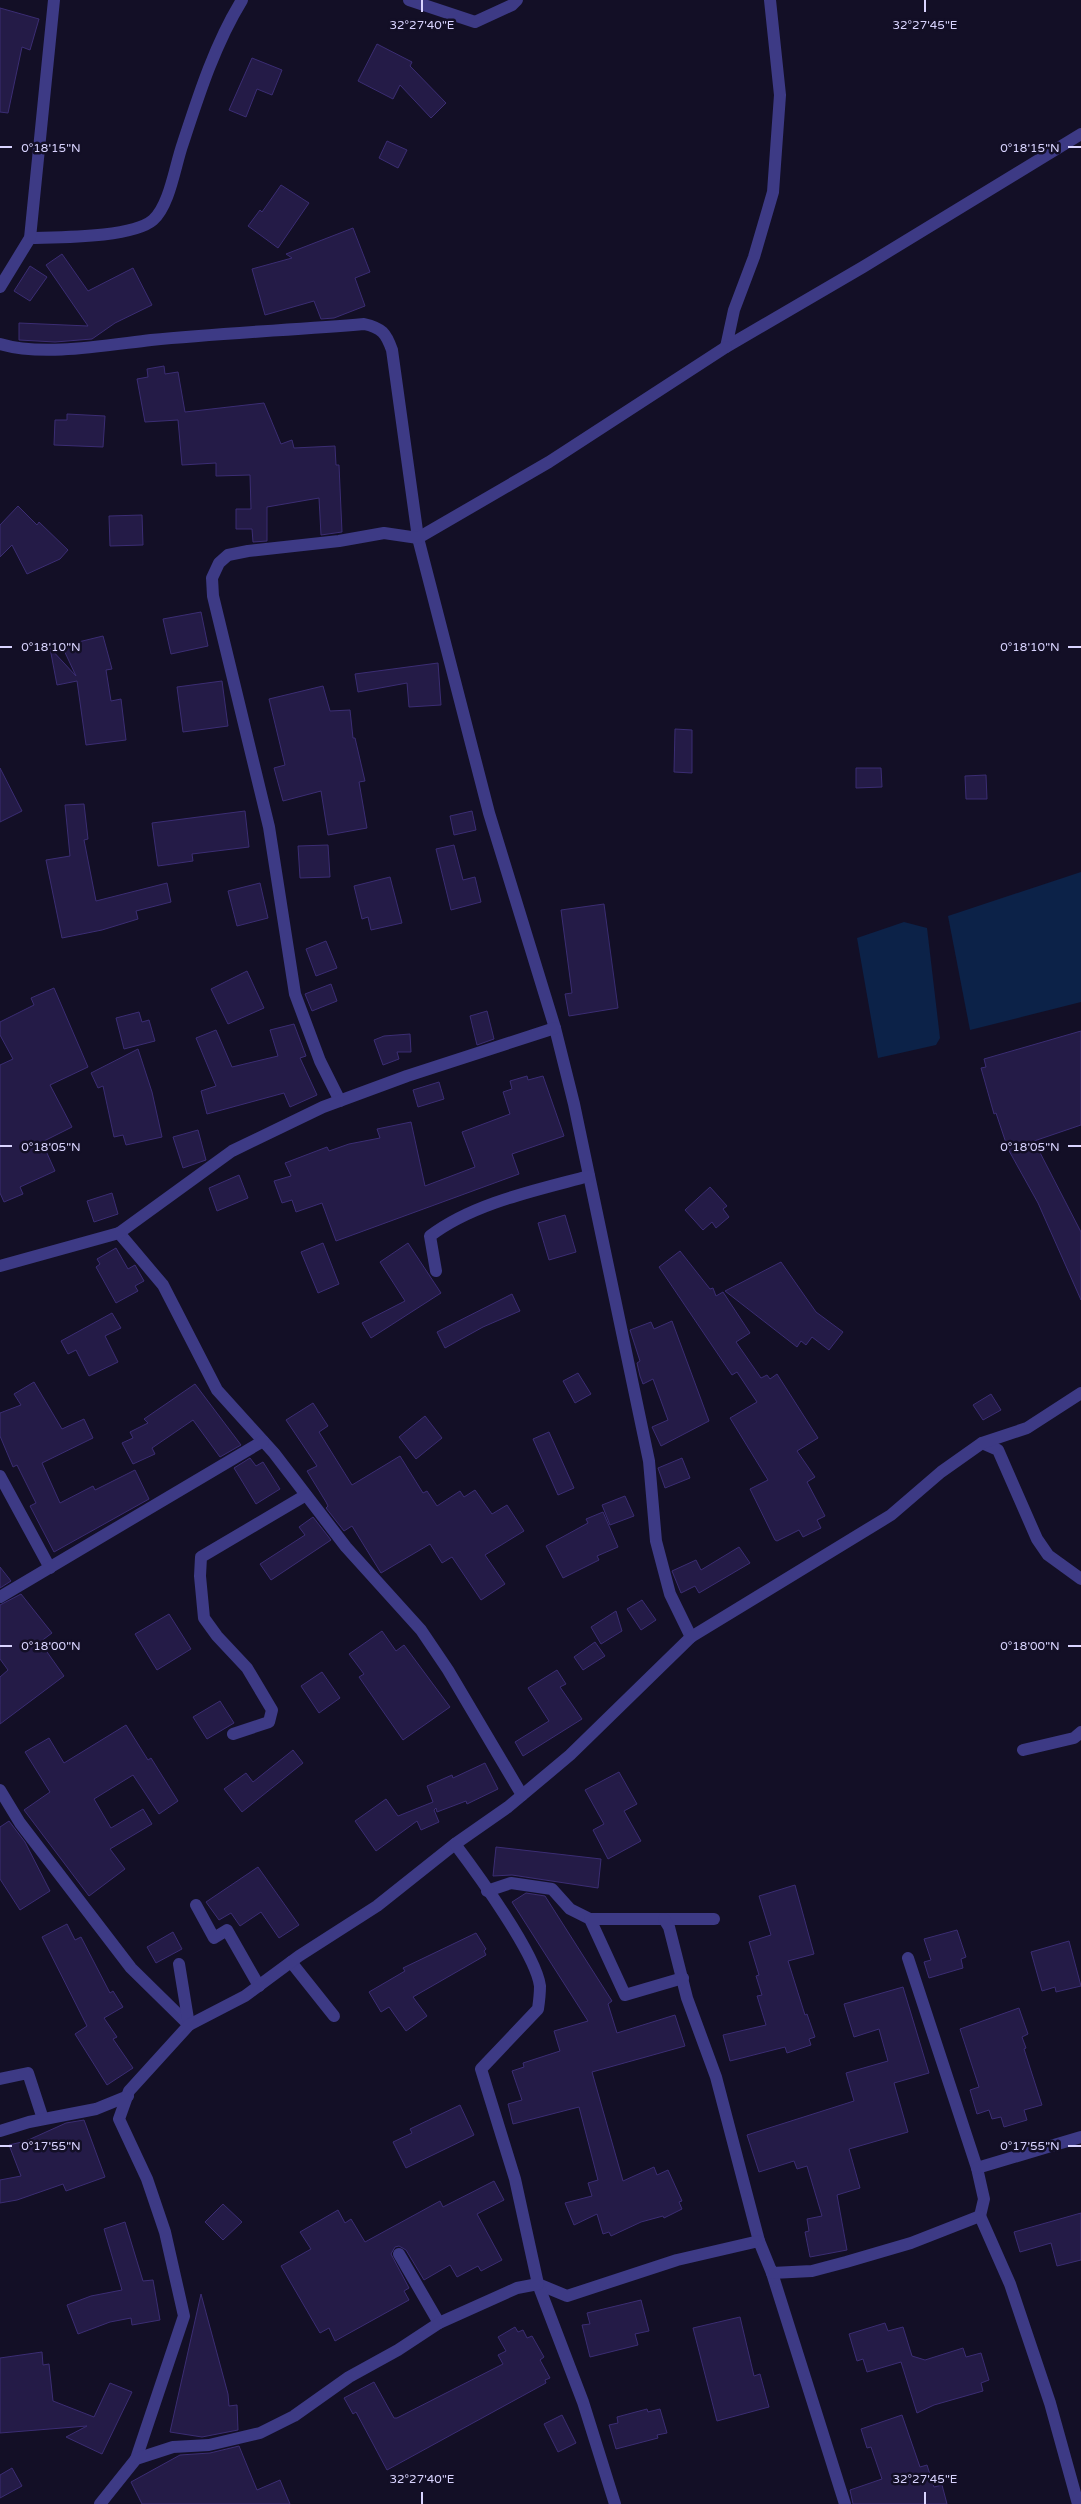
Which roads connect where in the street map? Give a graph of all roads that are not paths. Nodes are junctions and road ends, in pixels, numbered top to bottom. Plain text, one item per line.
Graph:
1 (54, 0) edge
2 (242, 0) edge
3 (409, 0) edge
4 (517, 0) edge
5 (770, 0) edge
6 (1081, 134) edge
7 (30, 238) junction
8 (0, 287) edge
9 (0, 344) edge
10 (726, 347) junction
11 (418, 538) junction
12 (555, 1028) junction
13 (340, 1101) junction
14 (589, 1176) junction
15 (119, 1233) junction
16 (0, 1266) edge
17 (436, 1271) dead end
18 (1081, 1393) edge
19 (263, 1441) junction
20 (982, 1443) junction
21 (0, 1476) edge
22 (306, 1495) junction
23 (50, 1568) junction
24 (1081, 1579) edge
25 (0, 1597) edge
26 (691, 1637) junction
27 (1081, 1732) edge
28 (233, 1734) dead end
29 (1023, 1750) dead end
30 (0, 1790) edge
31 (522, 1795) junction
32 (455, 1844) junction
33 (487, 1891) junction
34 (196, 1905) dead end
35 (590, 1919) junction
36 (664, 1919) junction
37 (714, 1919) dead end
38 (908, 1958) dead end
39 (291, 1962) junction
40 (179, 1964) dead end
41 (683, 1978) junction
42 (258, 1986) junction
43 (334, 2016) dead end
44 (189, 2025) junction
45 (0, 2079) edge
46 (128, 2096) junction
47 (43, 2119) junction
48 (0, 2131) edge
49 (1081, 2137) edge
50 (977, 2168) junction
51 (980, 2216) junction
52 (759, 2240) junction
53 (399, 2254) dead end
54 (772, 2273) junction
55 (538, 2284) junction
56 (439, 2323) junction
57 (136, 2459) junction
58 (100, 2504) edge
59 (615, 2504) edge
60 (845, 2504) edge
61 (1078, 2504) edge

1 - 7 street
2 - 7 street
3 - 4 street
5 - 10 street
6 - 10 street
7 - 8 street
9 - 11 street
10 - 11 street
11 - 12 street
11 - 13 street
12 - 13 street
12 - 14 street
13 - 15 street
14 - 17 street
14 - 26 street
15 - 16 street
15 - 19 street
18 - 20 street
19 - 22 street
19 - 23 street
20 - 24 street
20 - 26 street
21 - 23 street
22 - 28 street
22 - 31 street
23 - 25 street
26 - 31 street
27 - 29 street
30 - 44 street
31 - 32 street
32 - 33 street
32 - 39 street
33 - 35 street
33 - 55 street
34 - 42 street
35 - 36 street
35 - 41 street
36 - 37 street
36 - 41 street
38 - 50 street
39 - 42 street
39 - 43 street
40 - 44 street
41 - 52 street
42 - 44 street
44 - 46 street
45 - 47 street
46 - 47 street
46 - 57 street
47 - 48 street
49 - 50 street
50 - 51 street
51 - 54 street
51 - 61 street
52 - 54 street
52 - 55 street
53 - 56 street
54 - 60 street
55 - 56 street
55 - 59 street
56 - 57 street
57 - 58 street

